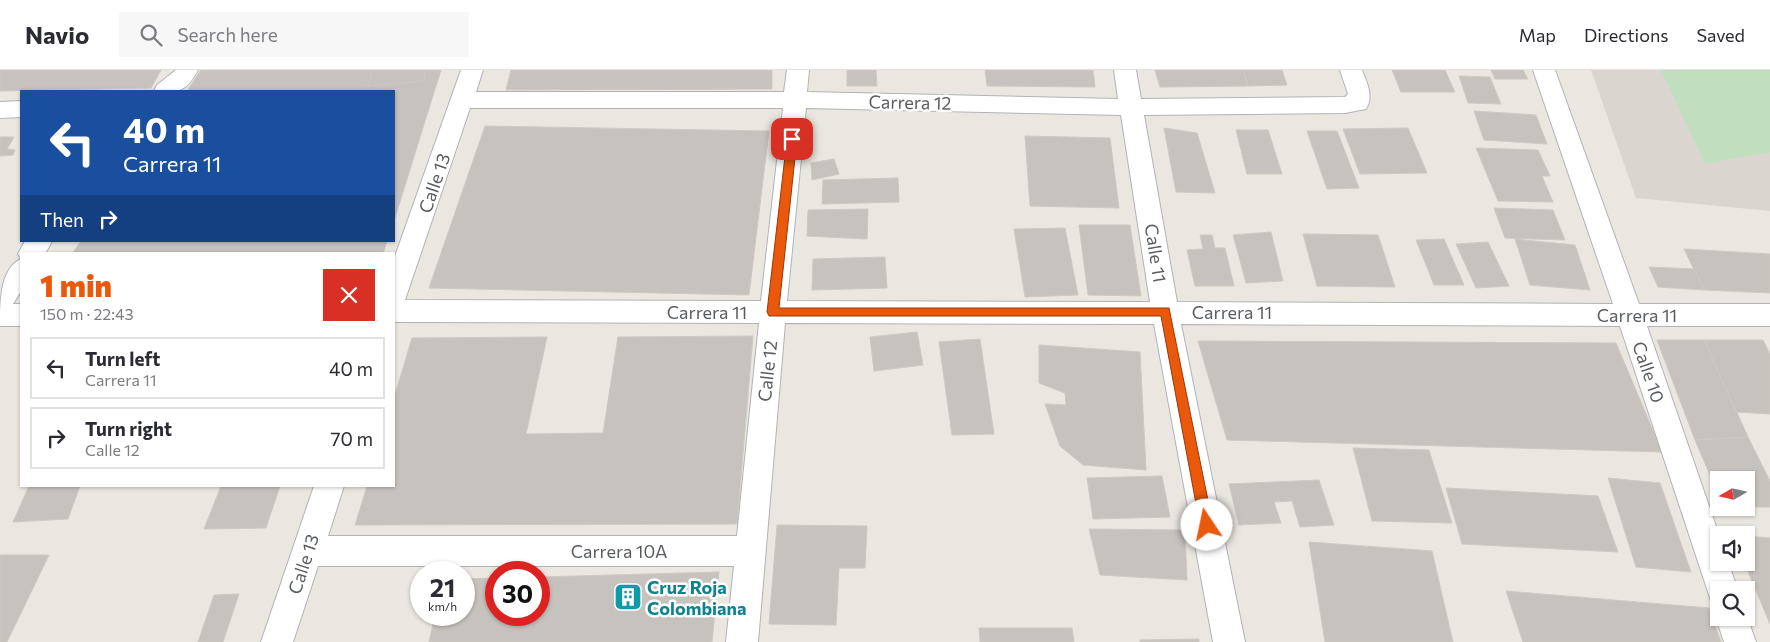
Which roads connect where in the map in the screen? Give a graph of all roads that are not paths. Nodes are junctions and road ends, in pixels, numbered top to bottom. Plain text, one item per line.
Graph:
1 (187, 70) edge
2 (472, 70) edge
3 (798, 70) edge
4 (1124, 70) edge
5 (1351, 70) edge
6 (1544, 70) edge
7 (166, 90) edge
8 (463, 100) junction
9 (796, 100) junction
10 (1132, 107) junction
11 (0, 110) edge
12 (20, 110) edge
13 (20, 271) edge
14 (395, 293) edge
15 (0, 303) edge
16 (395, 311) edge
17 (773, 312) junction
18 (1165, 312) junction
19 (20, 315) edge
20 (1630, 315) junction
21 (1770, 315) edge
22 (0, 316) edge
23 (329, 487) edge
24 (308, 550) junction
25 (750, 550) junction
26 (1719, 581) edge
27 (1735, 626) edge
28 (277, 642) edge
29 (742, 642) edge
30 (1229, 642) edge
31 (1740, 642) edge

1 - 7 street
2 - 8 street, Calle 13
3 - 9 street, Calle 12
4 - 10 street, Calle 11
5 - 10 street, Carrera 12
6 - 20 street, Calle 10
8 - 9 street, Carrera 12
8 - 14 street, Calle 13
9 - 10 street, Carrera 12
9 - 17 street, Calle 12
10 - 18 street, Calle 11
11 - 12 street
13 - 15 street
16 - 17 street, Carrera 11
17 - 18 street, Carrera 11
17 - 25 street, Calle 12
18 - 20 street, Carrera 11
18 - 30 street, Calle 11
19 - 22 street
20 - 21 street, Carrera 11
20 - 26 street, Calle 10
23 - 24 street, Calle 13
24 - 25 street, Carrera 10A
24 - 28 street, Calle 13
25 - 29 street, Calle 12
27 - 31 street

